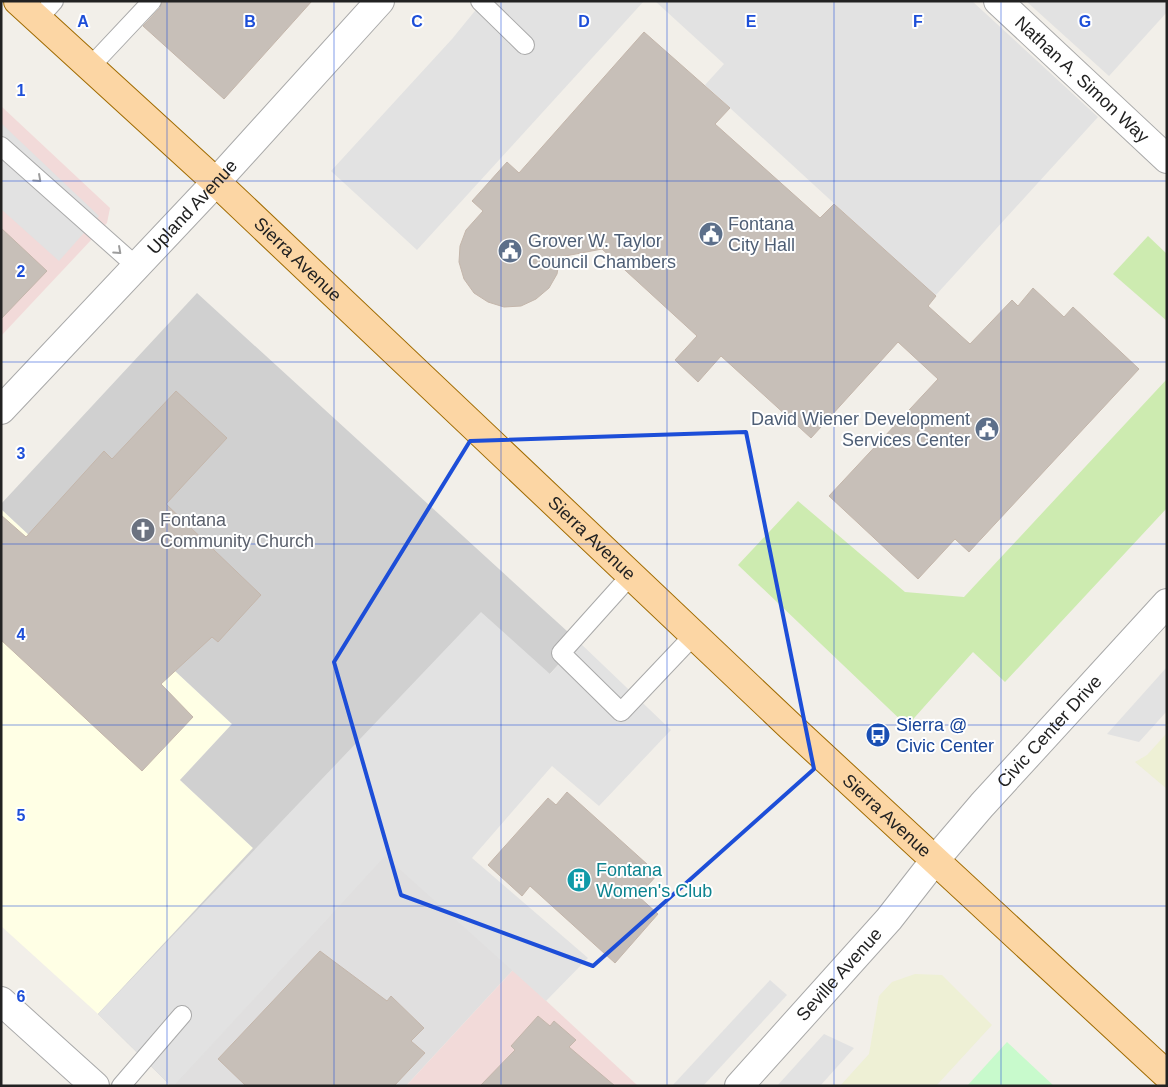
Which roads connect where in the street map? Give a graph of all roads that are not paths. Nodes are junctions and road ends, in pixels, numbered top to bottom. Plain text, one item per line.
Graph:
1 (18, 1) edge
2 (152, 1) edge
3 (380, 1) edge
4 (480, 1) edge
5 (998, 1) edge
6 (46, 10) edge
7 (525, 44) dead end
8 (90, 67) junction
9 (1, 146) edge
10 (1167, 159) edge
11 (216, 182) junction
12 (136, 266) junction
13 (1, 410) edge
14 (631, 575) junction
15 (1167, 603) edge
16 (694, 636) junction
17 (935, 860) junction
18 (1, 1000) edge
19 (182, 1015) dead end
20 (1167, 1074) edge
21 (95, 1086) edge
22 (121, 1086) edge
23 (739, 1086) edge

1 - 6 main road, Sierra Avenue
2 - 8 lane
3 - 11 street, Upland Avenue
4 - 7 lane
5 - 10 street, Nathan A. Simon Way
6 - 8 main road, Sierra Avenue
8 - 11 main road, Sierra Avenue
9 -> 12 lane
11 - 12 street, Upland Avenue
11 - 14 main road, Sierra Avenue
12 - 13 street, Upland Avenue
14 - 16 main road, Sierra Avenue
14 - 16 lane
15 - 17 street, Civic Center Drive
16 - 17 main road, Sierra Avenue
17 - 20 main road, Sierra Avenue
17 - 23 street, Seville Avenue
18 - 21 street
19 - 22 lane

